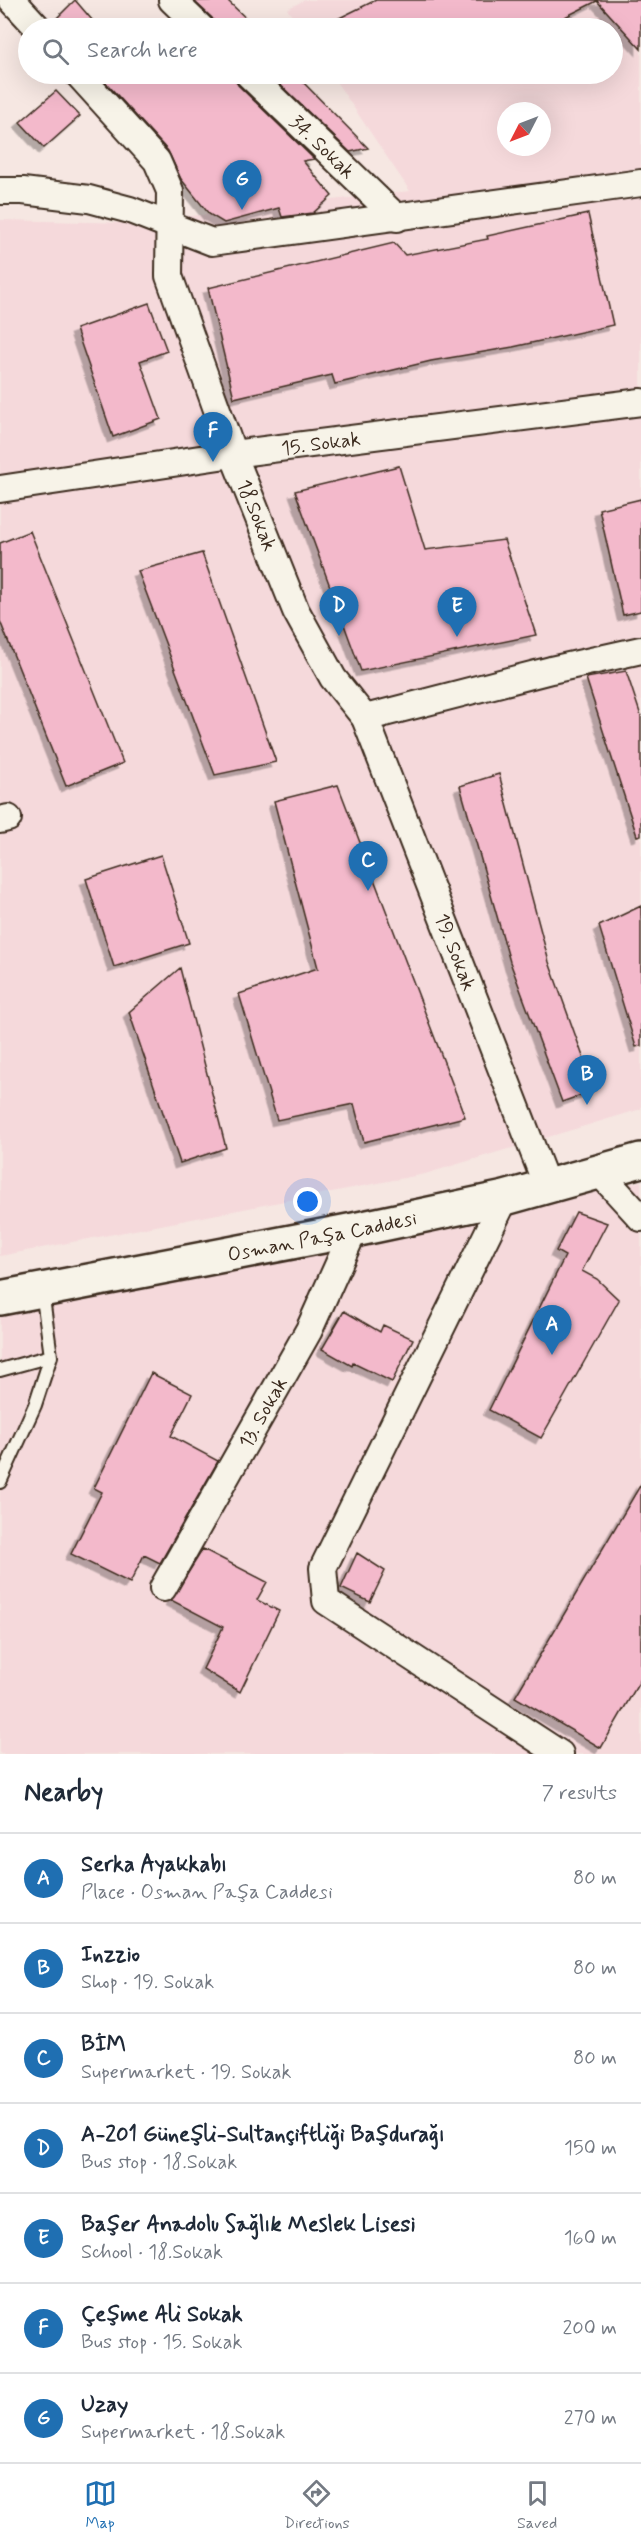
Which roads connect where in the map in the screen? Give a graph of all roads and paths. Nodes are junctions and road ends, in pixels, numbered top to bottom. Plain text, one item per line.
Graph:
1 (12, 0) edge
2 (172, 0) edge
3 (29, 18) edge
4 (191, 18) edge
5 (87, 84) edge
6 (258, 84) edge
7 (641, 183) edge
8 (0, 191) edge
9 (397, 218) junction
10 (169, 227) junction
11 (641, 402) edge
12 (233, 454) junction
13 (0, 489) edge
14 (641, 650) edge
15 (366, 718) junction
16 (641, 1160) edge
17 (599, 1172) junction
18 (548, 1186) junction
19 (506, 1198) junction
20 (641, 1218) edge
21 (354, 1230) junction
22 (42, 1290) junction
23 (0, 1298) edge
24 (51, 1356) junction
25 (0, 1370) edge
26 (0, 1482) edge
27 (163, 1588) dead end
28 (560, 1754) edge

1 - 3 street
2 - 4 street
5 - 10 street, 18.Sokak
6 - 9 street, 34. Sokak
7 - 9 street
8 - 10 street
9 - 10 street
10 - 12 street, 18.Sokak
11 - 12 street, 15. Sokak
12 - 13 street, 15. Sokak
12 - 15 street, 18.Sokak
14 - 15 street
15 - 18 street, 19. Sokak
16 - 17 street, Osman Paşa Caddesi
17 - 18 street, Osman Paşa Caddesi
17 - 20 street
18 - 19 street, Osman Paşa Caddesi
19 - 21 street, Osman Paşa Caddesi
19 - 28 street
21 - 22 street, Osman Paşa Caddesi
21 - 27 street, 13. Sokak
22 - 23 street, Osman Paşa Caddesi
22 - 24 lane
24 - 25 lane
24 - 26 lane

